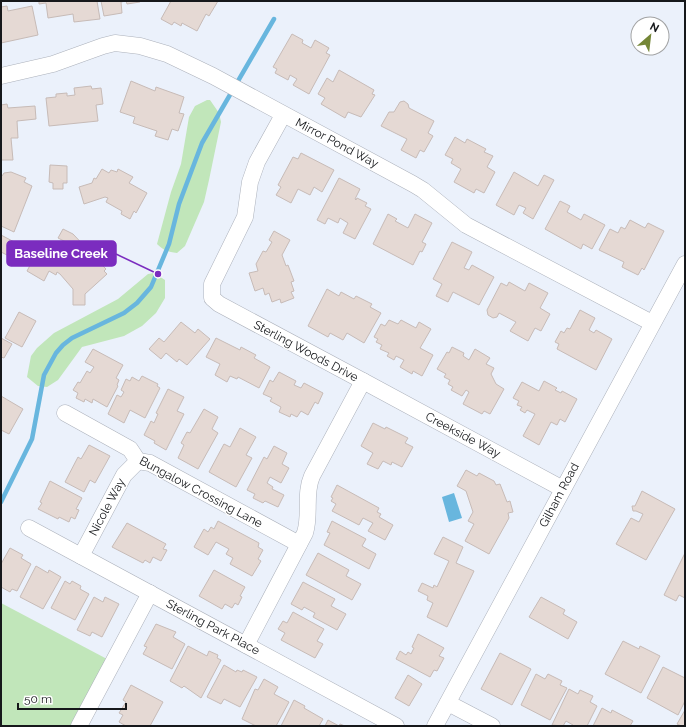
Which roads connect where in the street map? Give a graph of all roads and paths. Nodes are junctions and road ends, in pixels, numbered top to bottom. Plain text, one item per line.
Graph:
1 (1, 76) edge
2 (283, 115) junction
3 (685, 264) edge
4 (652, 323) junction
5 (363, 381) junction
6 (65, 413) dead end
7 (138, 461) junction
8 (563, 489) junction
9 (29, 528) dead end
10 (299, 544) junction
11 (81, 556) junction
12 (150, 593) junction
13 (246, 645) junction
14 (448, 703) junction
15 (79, 726) edge
16 (396, 726) edge
17 (435, 726) edge
18 (492, 726) edge

1 - 2 street, Mirror Pond Way
2 - 4 street, Mirror Pond Way
2 - 5 street, Sterling Woods Drive
3 - 4 street, Gilham Road
4 - 8 street, Gilham Road
5 - 8 street, Creekside Way
5 - 10 street, Sterling Woods Drive
6 - 7 street, Bungalow Crossing Lane
7 - 10 street, Bungalow Crossing Lane
7 - 11 street, Nicole Way
8 - 14 street, Gilham Road
9 - 11 street, Sterling Park Place
10 - 13 street, Sterling Woods Drive
11 - 12 street, Sterling Park Place
12 - 13 street, Sterling Park Place
12 - 15 street
13 - 16 street, Sterling Park Place
14 - 17 street, Gilham Road
14 - 18 street

